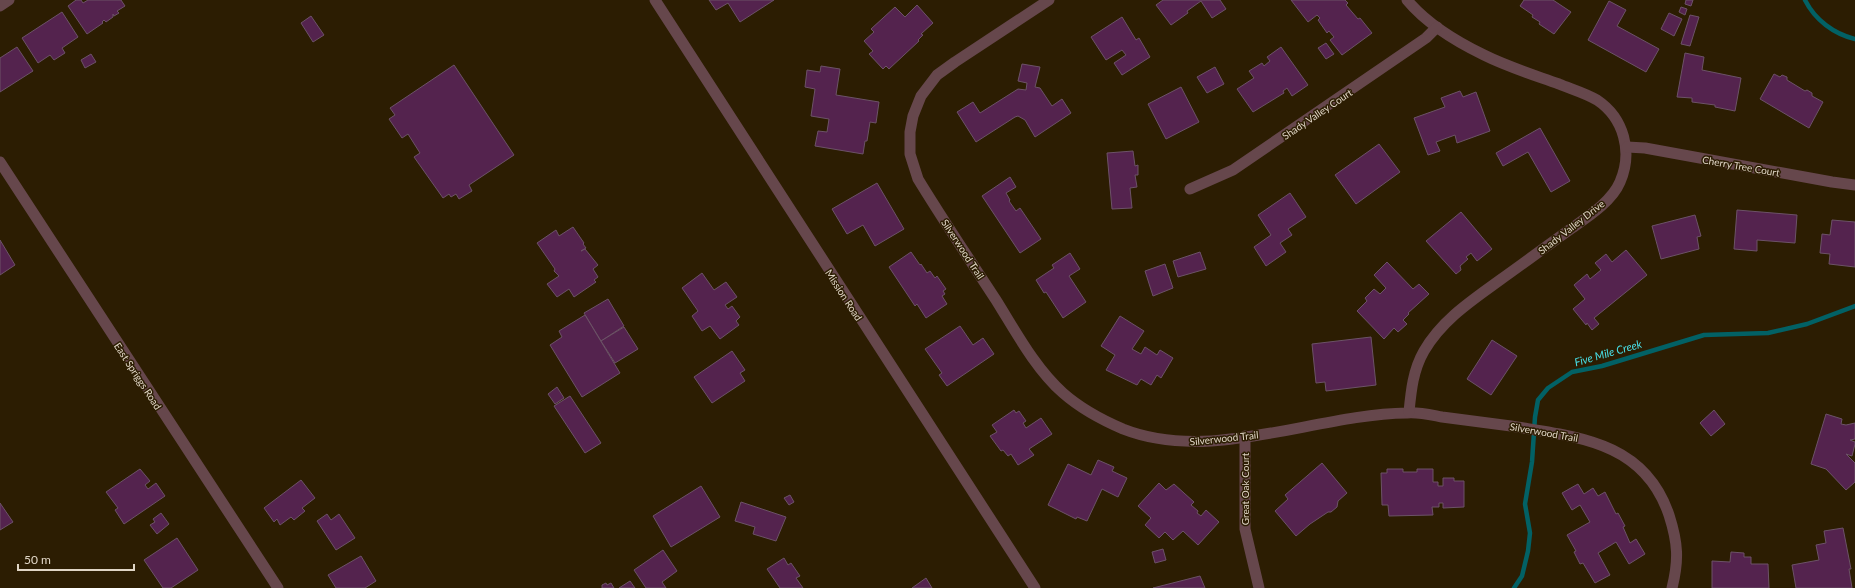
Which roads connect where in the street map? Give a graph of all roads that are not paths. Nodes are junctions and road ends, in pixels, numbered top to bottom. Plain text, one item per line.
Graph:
1 (9, 0) edge
2 (655, 0) edge
3 (1049, 0) edge
4 (1407, 0) edge
5 (0, 6) edge
6 (1437, 27) junction
7 (1627, 147) junction
8 (0, 162) edge
9 (1855, 185) edge
10 (1190, 189) dead end
11 (1409, 412) junction
12 (1245, 436) junction
13 (278, 588) edge
14 (1035, 588) edge
15 (1259, 588) edge
16 (1672, 588) edge

1 - 5 street
2 - 14 street, Mission Road
3 - 12 street, Silverwood Trail
4 - 6 street, Shady Valley Drive
6 - 7 street, Shady Valley Drive
6 - 10 street, Shady Valley Court
7 - 9 street, Cherry Tree Court
7 - 11 street, Shady Valley Drive
8 - 13 street, East Spriggs Road
11 - 12 street, Silverwood Trail
11 - 16 street, Silverwood Trail
12 - 15 street, Great Oak Court

